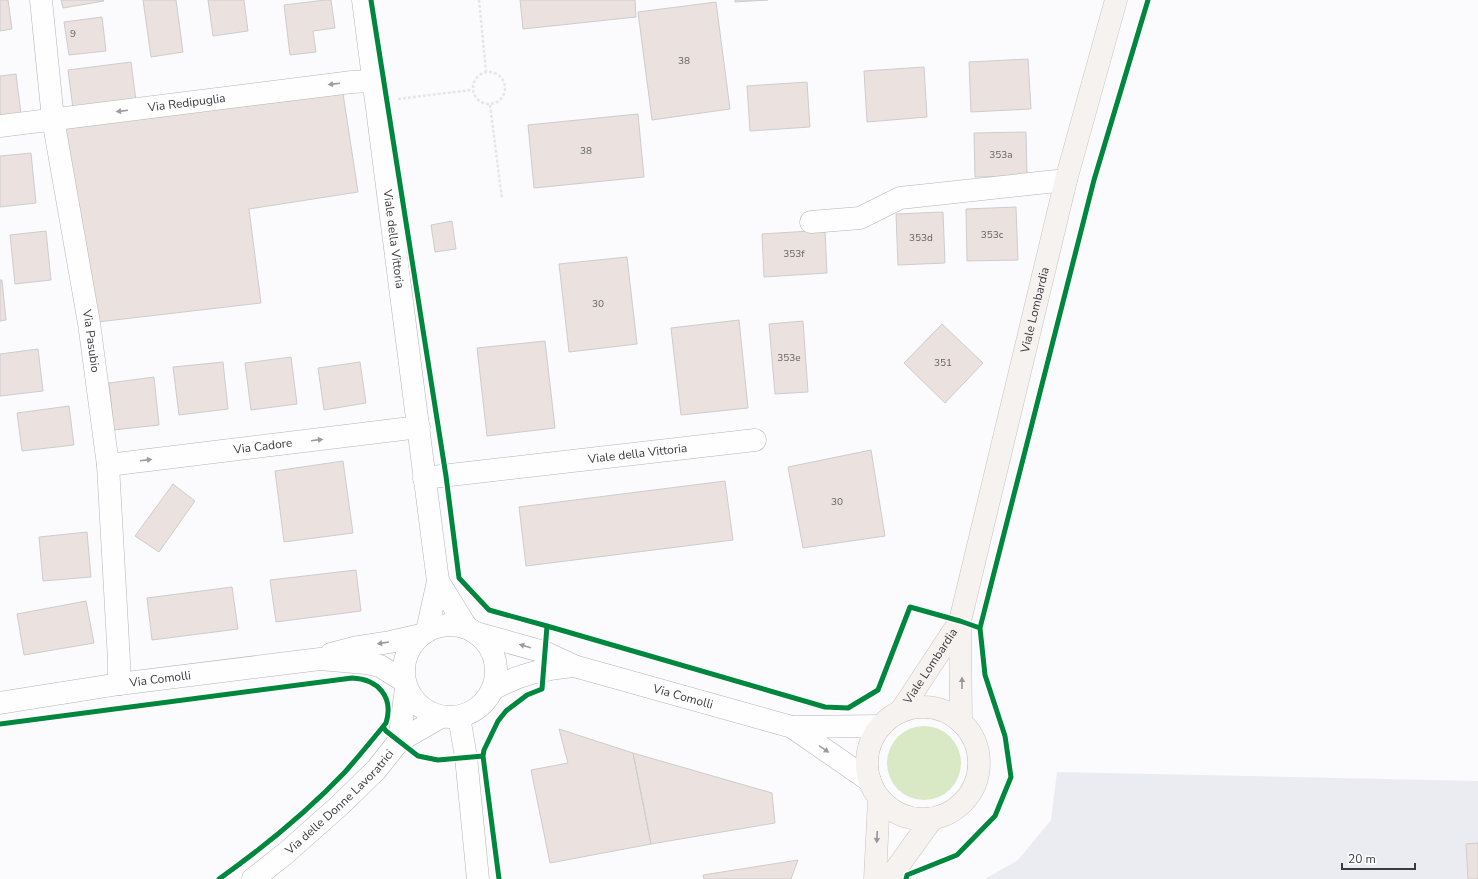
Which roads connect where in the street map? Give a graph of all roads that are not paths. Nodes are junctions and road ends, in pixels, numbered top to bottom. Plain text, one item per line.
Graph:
1 (41, 0) edge
2 (363, 0) edge
3 (1116, 0) edge
4 (373, 81) junction
5 (53, 119) junction
6 (0, 126) edge
7 (1066, 180) junction
8 (810, 222) dead end
9 (419, 427) junction
10 (755, 440) dead end
11 (108, 465) junction
12 (424, 478) junction
13 (438, 581) junction
14 (960, 621) junction
15 (471, 630) junction
16 (424, 633) junction
17 (320, 659) junction
18 (574, 666) junction
19 (119, 684) junction
20 (405, 684) junction
21 (493, 690) junction
22 (0, 703) edge
23 (900, 712) junction
24 (450, 717) junction
25 (961, 722) junction
26 (881, 726) junction
27 (792, 727) junction
28 (399, 742) junction
29 (874, 789) junction
30 (932, 819) junction
31 (253, 879) edge
32 (478, 879) edge
33 (875, 879) edge
34 (889, 879) edge

1 - 5 street, Via Pasubio
2 - 4 street, Viale della Vittoria
3 - 7 main road, Viale Lombardia
4 -> 5 street, Via Redipuglia
4 - 9 street, Viale della Vittoria
5 - 6 street, Via Redipuglia
5 - 11 street, Via Pasubio
7 - 8 street
7 - 14 main road, Viale Lombardia
11 -> 9 street, Via Cadore
9 - 12 street, Viale della Vittoria
10 - 12 street, Viale della Vittoria
11 - 19 street, Via Pasubio
12 - 13 street, Viale della Vittoria
13 - 15 street, Viale della Vittoria
13 - 16 street, Viale della Vittoria
14 - 23 main road, Viale Lombardia
25 -> 14 main road, Viale Lombardia
15 - 16 street, Via Comolli
18 -> 15 street, Via Comolli
15 - 21 street, Via Comolli
16 -> 17 street, Via Comolli
16 - 20 street
17 - 19 street, Via Comolli
17 - 20 street, Via Comolli
18 - 21 street, Via Comolli
18 - 27 street, Via Comolli
19 - 22 street, Via Comolli
20 - 24 street, Via Comolli
20 - 28 street, Via delle Donne Lavoratrici
21 - 24 street, Via Comolli
23 - 25 main road
23 - 26 main road
24 - 28 street
24 - 32 street
25 - 30 main road
26 - 27 street, Via Comolli
26 - 29 main road
27 -> 29 street, Via Comolli
28 - 31 street, Via delle Donne Lavoratrici
29 - 30 main road
29 -> 33 main road
30 - 34 main road

